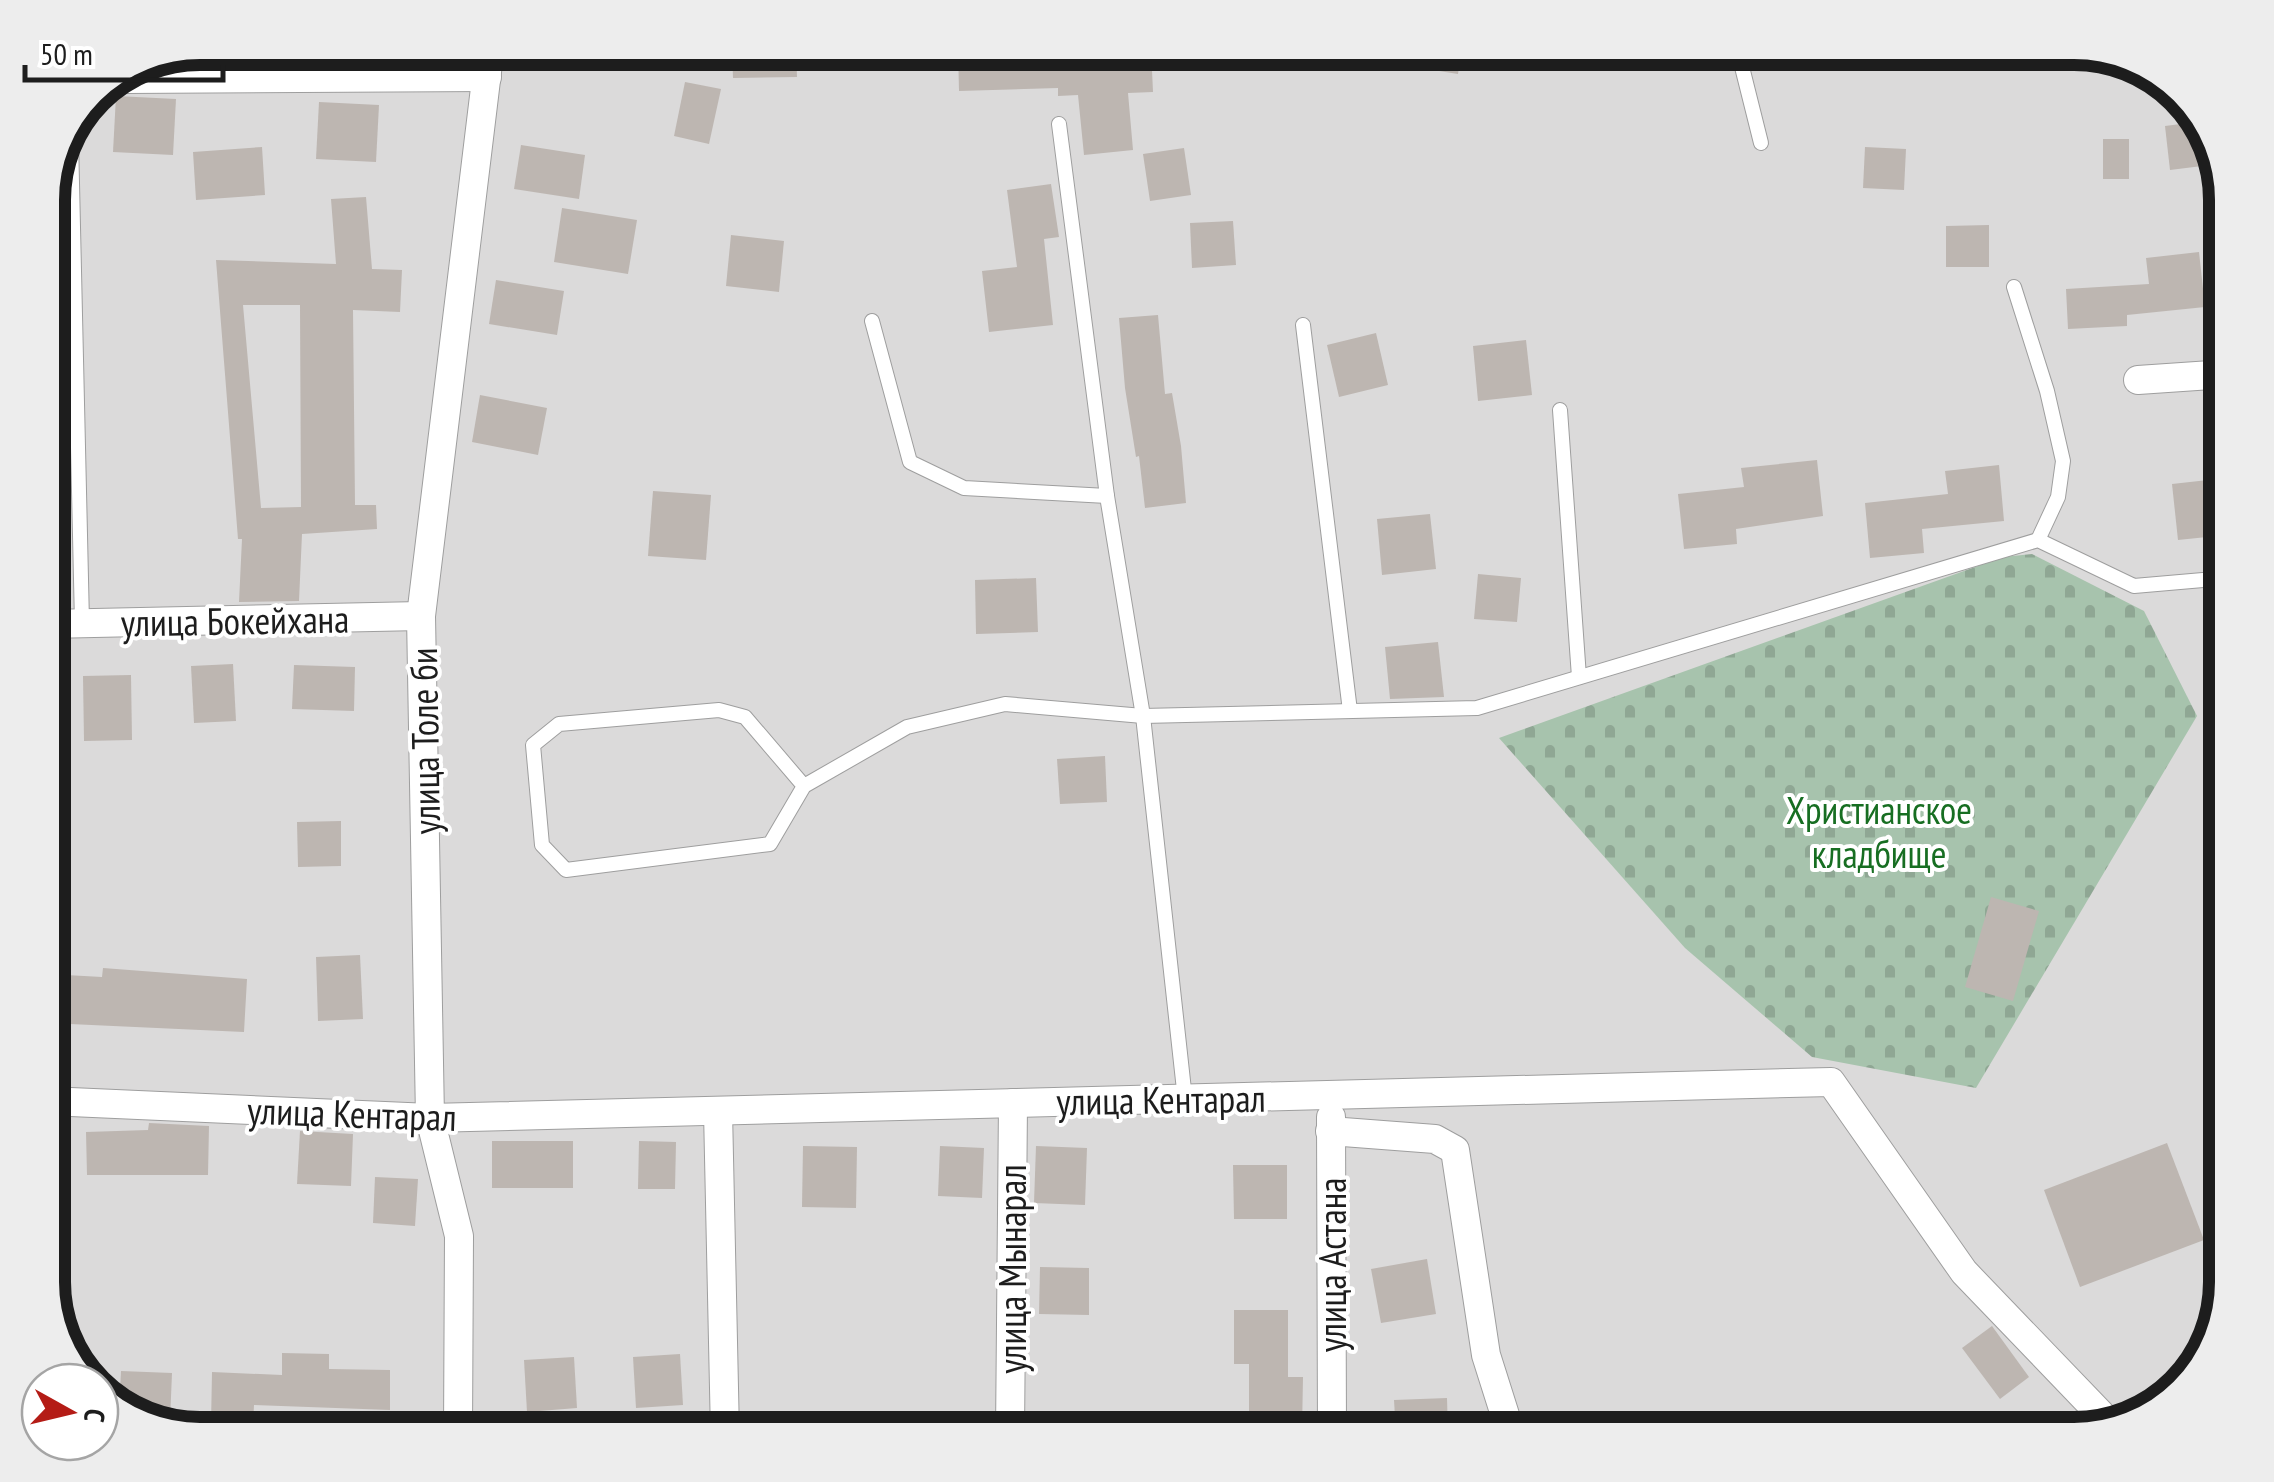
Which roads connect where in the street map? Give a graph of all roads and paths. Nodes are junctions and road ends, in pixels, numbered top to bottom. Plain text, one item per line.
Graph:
1 (488, 65) edge
2 (1741, 65) edge
3 (487, 76) junction
4 (141, 79) edge
5 (1059, 124) dead end
6 (1761, 143) dead end
7 (72, 158) edge
8 (2014, 287) dead end
9 (872, 320) dead end
10 (1302, 325) dead end
11 (2209, 375) edge
12 (2138, 380) dead end
13 (1560, 410) dead end
14 (1107, 496) junction
15 (2038, 540) junction
16 (2209, 579) edge
17 (422, 616) junction
18 (65, 624) edge
19 (82, 624) junction
20 (1579, 677) junction
21 (1350, 711) junction
22 (1143, 716) junction
23 (804, 786) junction
24 (1331, 1095) junction
25 (1186, 1099) junction
26 (65, 1101) edge
27 (1012, 1103) junction
28 (718, 1111) junction
29 (430, 1118) junction
30 (1330, 1131) junction
31 (2100, 1414) edge
32 (458, 1417) edge
33 (725, 1417) edge
34 (1010, 1417) edge
35 (1332, 1417) edge
36 (1506, 1417) edge

1 - 3 street, улица Толе би
2 - 6 lane
3 - 4 street
3 - 17 street, улица Толе би
5 - 14 lane
7 - 19 lane
8 - 15 lane
9 - 14 lane
10 - 21 lane
11 - 12 street
13 - 20 lane
14 - 22 lane
15 - 16 lane
15 - 20 lane
17 - 19 street, улица Бокейхана
17 - 29 street, улица Толе би
18 - 19 street, улица Бокейхана
20 - 21 lane
21 - 22 lane
22 - 23 lane
22 - 25 lane
23 - 23 lane
24 - 25 street, улица Кентарал
24 - 30 street, улица Астана
24 - 31 street, улица Кентарал
25 - 27 street, улица Кентарал
26 - 29 street, улица Кентарал
27 - 28 street, улица Кентарал
27 - 34 street, улица Мынарал
28 - 29 street, улица Кентарал
28 - 33 street
29 - 32 street, улица Толе би
30 - 35 street, улица Астана
30 - 36 street

